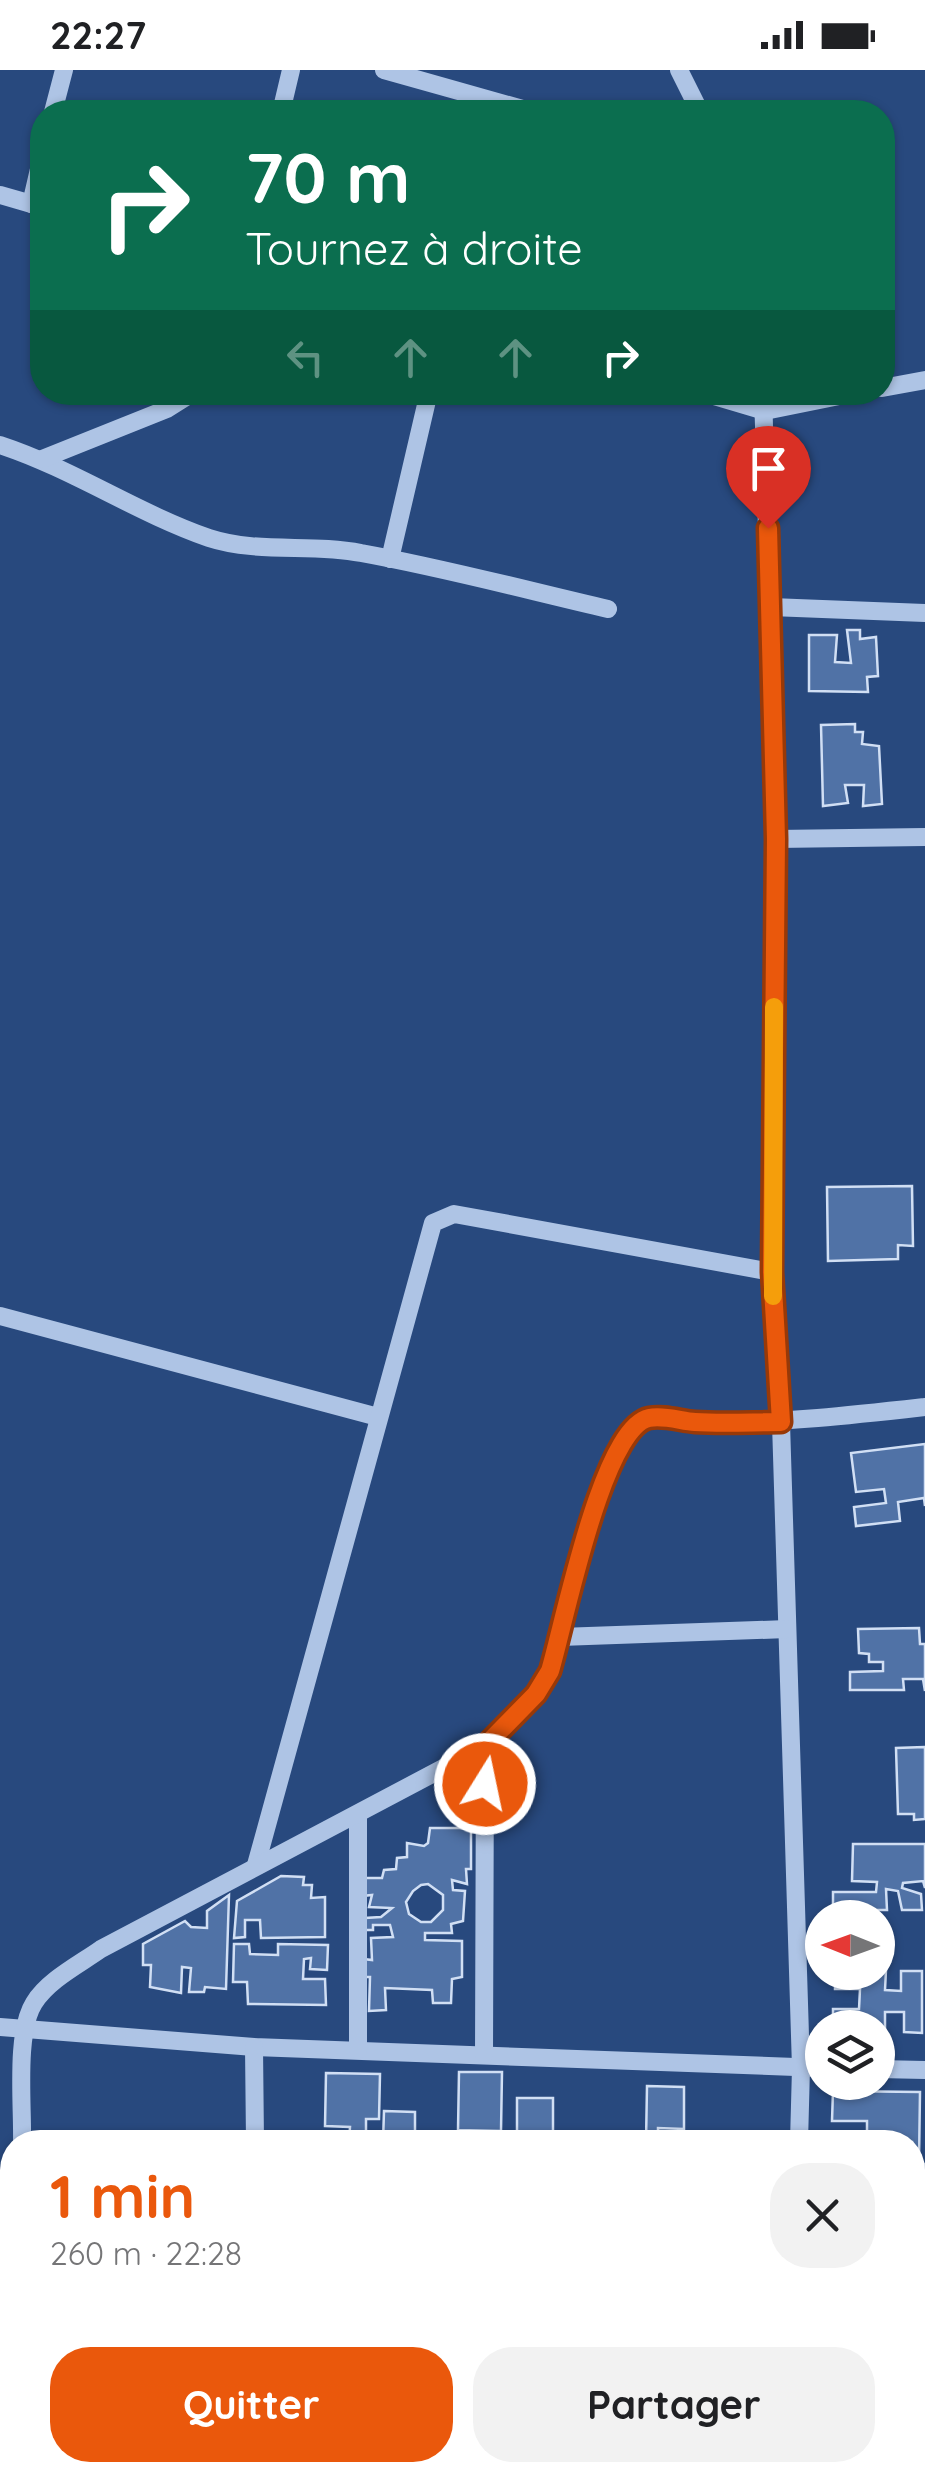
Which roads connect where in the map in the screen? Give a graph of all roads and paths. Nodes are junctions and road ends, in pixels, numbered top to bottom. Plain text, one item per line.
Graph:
1 (64, 70) edge
2 (291, 70) edge
3 (384, 70) edge
4 (678, 70) edge
5 (56, 100) edge
6 (283, 100) edge
7 (490, 100) edge
8 (694, 100) edge
9 (0, 195) edge
10 (30, 204) edge
11 (925, 380) edge
12 (895, 386) edge
13 (174, 405) edge
14 (427, 405) edge
15 (764, 405) edge
16 (0, 445) edge
17 (42, 459) junction
18 (390, 559) junction
19 (771, 606) junction
20 (608, 609) dead end
21 (925, 613) edge
22 (925, 837) edge
23 (776, 839) junction
24 (772, 1272) junction
25 (0, 1316) edge
26 (925, 1407) edge
27 (378, 1417) junction
28 (781, 1422) junction
29 (787, 1629) junction
30 (560, 1636) junction
31 (485, 1746) junction
32 (358, 1814) junction
33 (256, 1865) junction
34 (0, 2027) edge
35 (24, 2028) junction
36 (254, 2047) junction
37 (358, 2050) junction
38 (484, 2055) junction
39 (801, 2068) junction
40 (805, 2068) edge
41 (895, 2069) edge
42 (925, 2070) edge
43 (22, 2130) edge
44 (255, 2130) edge
45 (800, 2130) edge

1 - 5 street
2 - 6 street
3 - 7 street
4 - 8 street
9 - 10 street
11 - 12 street
13 - 17 street
14 - 18 street
15 - 19 street
16 - 17 street
17 - 18 street
18 - 20 street
19 - 21 street
19 - 23 street
22 - 23 street
23 - 24 street
24 - 27 street
24 - 28 street
25 - 27 street
26 - 28 street
27 - 33 street
28 - 29 street
28 - 30 street
29 - 30 street
29 - 39 street
30 - 31 street
31 - 32 street
31 - 38 street
32 - 33 street
32 - 37 street
33 - 35 street
34 - 35 street
35 - 36 street
35 - 43 street
36 - 37 street
36 - 44 street
37 - 38 street
38 - 39 street
39 - 40 street
39 - 45 street
41 - 42 street

